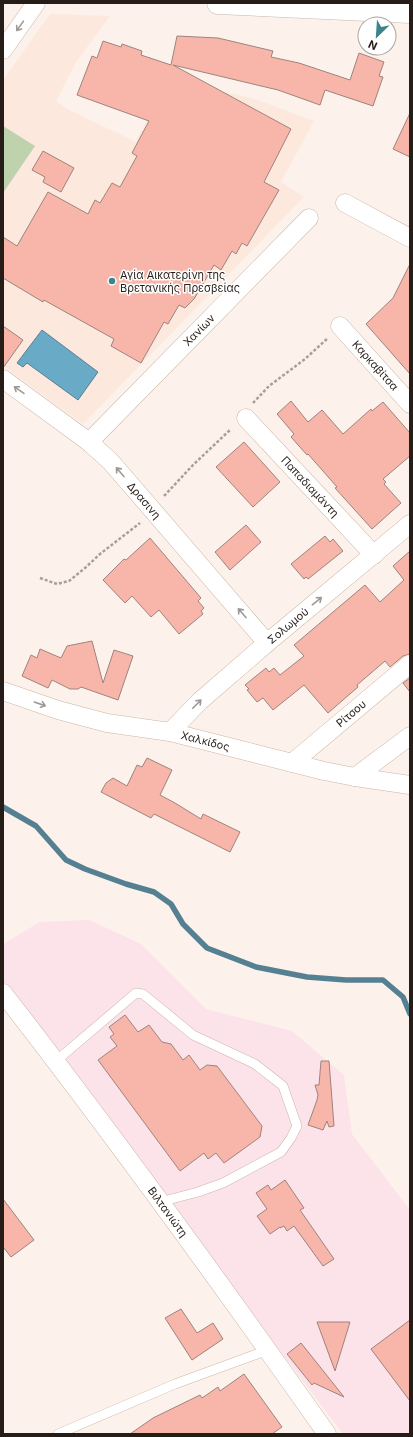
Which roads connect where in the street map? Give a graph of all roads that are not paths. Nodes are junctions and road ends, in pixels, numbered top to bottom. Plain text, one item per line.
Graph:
1 (36, 3) edge
2 (218, 3) edge
3 (410, 12) edge
4 (3, 50) edge
5 (345, 203) dead end
6 (309, 218) dead end
7 (410, 238) edge
8 (340, 326) road end
9 (3, 379) edge
10 (410, 404) edge
11 (246, 418) road end
12 (90, 442) junction
13 (410, 524) edge
14 (374, 556) junction
15 (267, 642) junction
16 (410, 664) edge
17 (3, 691) edge
18 (170, 732) junction
19 (410, 736) edge
20 (292, 763) junction
21 (355, 778) junction
22 (410, 785) edge
23 (3, 993) edge
24 (56, 1061) junction
25 (160, 1202) junction
26 (268, 1350) junction
27 (58, 1434) edge
28 (327, 1434) edge

1 -> 4 street
2 - 3 main road
5 - 7 street
6 - 12 street, Χανίων
8 - 10 street, Καρκαβίτσα
12 -> 9 street, Δρασινη
11 - 14 street, Παπαδιαμάντη
15 -> 12 street, Δρασινη
13 - 14 street, Σολωμού
15 -> 14 street, Σολωμού
18 -> 15 street, Σολωμού
16 - 20 street, Ρίτσου
17 -> 18 street, Χαλκίδος
18 - 20 street, Χαλκίδος
19 - 21 street
20 - 21 street, Χαλκίδος
21 - 22 street, Χαλκίδος
23 - 24 street, Βιλτανιώτη
24 - 25 street, Βιλτανιώτη
24 - 25 lane
25 - 26 street, Βιλτανιώτη
26 - 27 lane
26 - 28 street, Βιλτανιώτη

